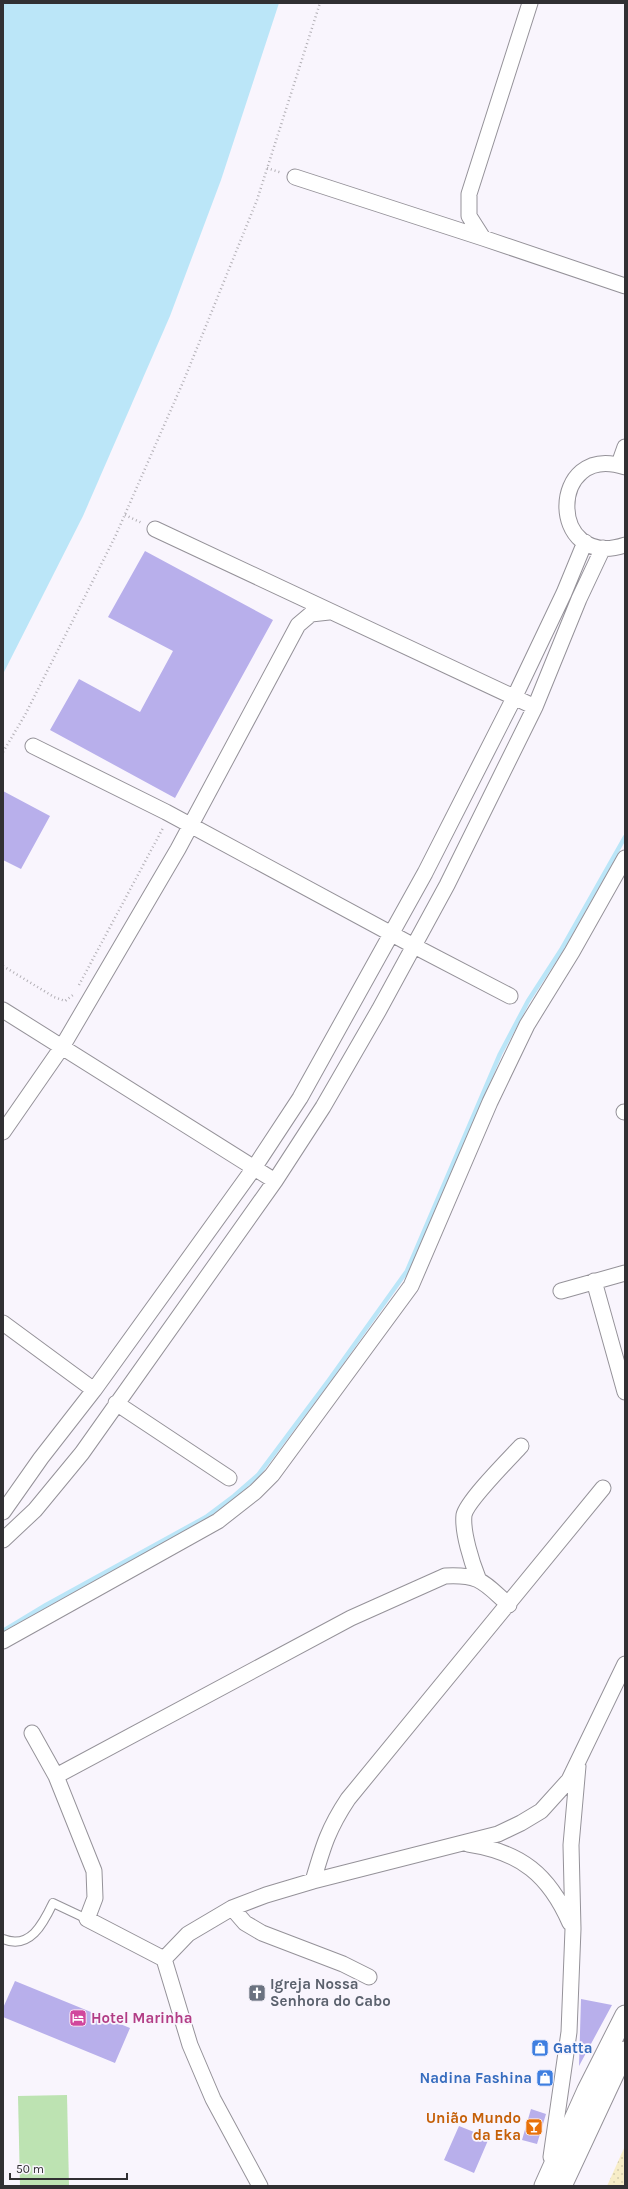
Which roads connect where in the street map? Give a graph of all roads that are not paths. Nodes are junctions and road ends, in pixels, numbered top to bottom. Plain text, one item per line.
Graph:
1 (530, 3) edge
2 (294, 177) dead end
3 (483, 238) junction
4 (625, 286) edge
5 (625, 447) edge
6 (622, 465) edge
7 (155, 529) dead end
8 (585, 542) junction
9 (625, 545) edge
10 (603, 548) junction
11 (329, 612) junction
12 (514, 698) junction
13 (535, 707) junction
14 (33, 746) dead end
15 (191, 825) junction
16 (625, 858) edge
17 (392, 934) junction
18 (414, 946) junction
19 (510, 996) dead end
20 (3, 1010) edge
21 (62, 1046) junction
22 (3, 1132) edge
23 (254, 1168) junction
24 (275, 1182) junction
25 (625, 1273) edge
26 (594, 1281) junction
27 (561, 1292) dead end
28 (3, 1323) edge
29 (94, 1390) junction
30 (625, 1392) edge
31 (116, 1403) junction
32 (521, 1446) dead end
33 (229, 1478) dead end
34 (603, 1488) dead end
35 (3, 1512) edge
36 (3, 1540) edge
37 (478, 1578) junction
38 (509, 1605) junction
39 (3, 1641) edge
40 (625, 1664) edge
41 (32, 1733) dead end
42 (578, 1759) junction
43 (56, 1776) junction
44 (458, 1843) junction
45 (313, 1881) junction
46 (232, 1908) junction
47 (87, 1919) junction
48 (572, 1929) junction
49 (3, 1939) edge
50 (164, 1959) junction
51 (369, 1977) dead end
52 (625, 2015) edge
53 (625, 2051) edge
54 (551, 2184) edge
55 (260, 2186) edge

1 - 3 street
2 - 3 street
3 - 4 street
5 - 6 street
6 - 8 street
7 - 11 street
8 - 10 street
8 - 12 street
9 - 10 street
10 - 13 street
11 - 12 street
11 - 15 street
12 - 13 street
12 - 17 street
13 - 18 street
14 - 15 street
15 - 17 street
15 - 21 street
16 - 39 street
17 - 18 street
17 - 23 street
18 - 19 street
18 - 24 street
20 - 21 street
21 - 22 street
21 - 23 street
23 - 24 street
23 - 29 street
24 - 31 street
25 - 26 street
26 - 27 street
26 - 30 street
28 - 29 street
29 - 35 street
31 - 33 street
31 - 36 street
32 - 37 street
34 - 38 street
37 - 38 street
37 - 43 street
38 - 45 street
40 - 42 street
41 - 43 street
42 - 44 street
42 - 48 street
43 - 47 street
44 - 45 street
44 - 48 street
45 - 46 street
46 - 50 street
46 - 51 street
47 - 49 lane
47 - 50 street
48 - 54 street
50 - 55 street
52 - 54 street
53 - 54 street

